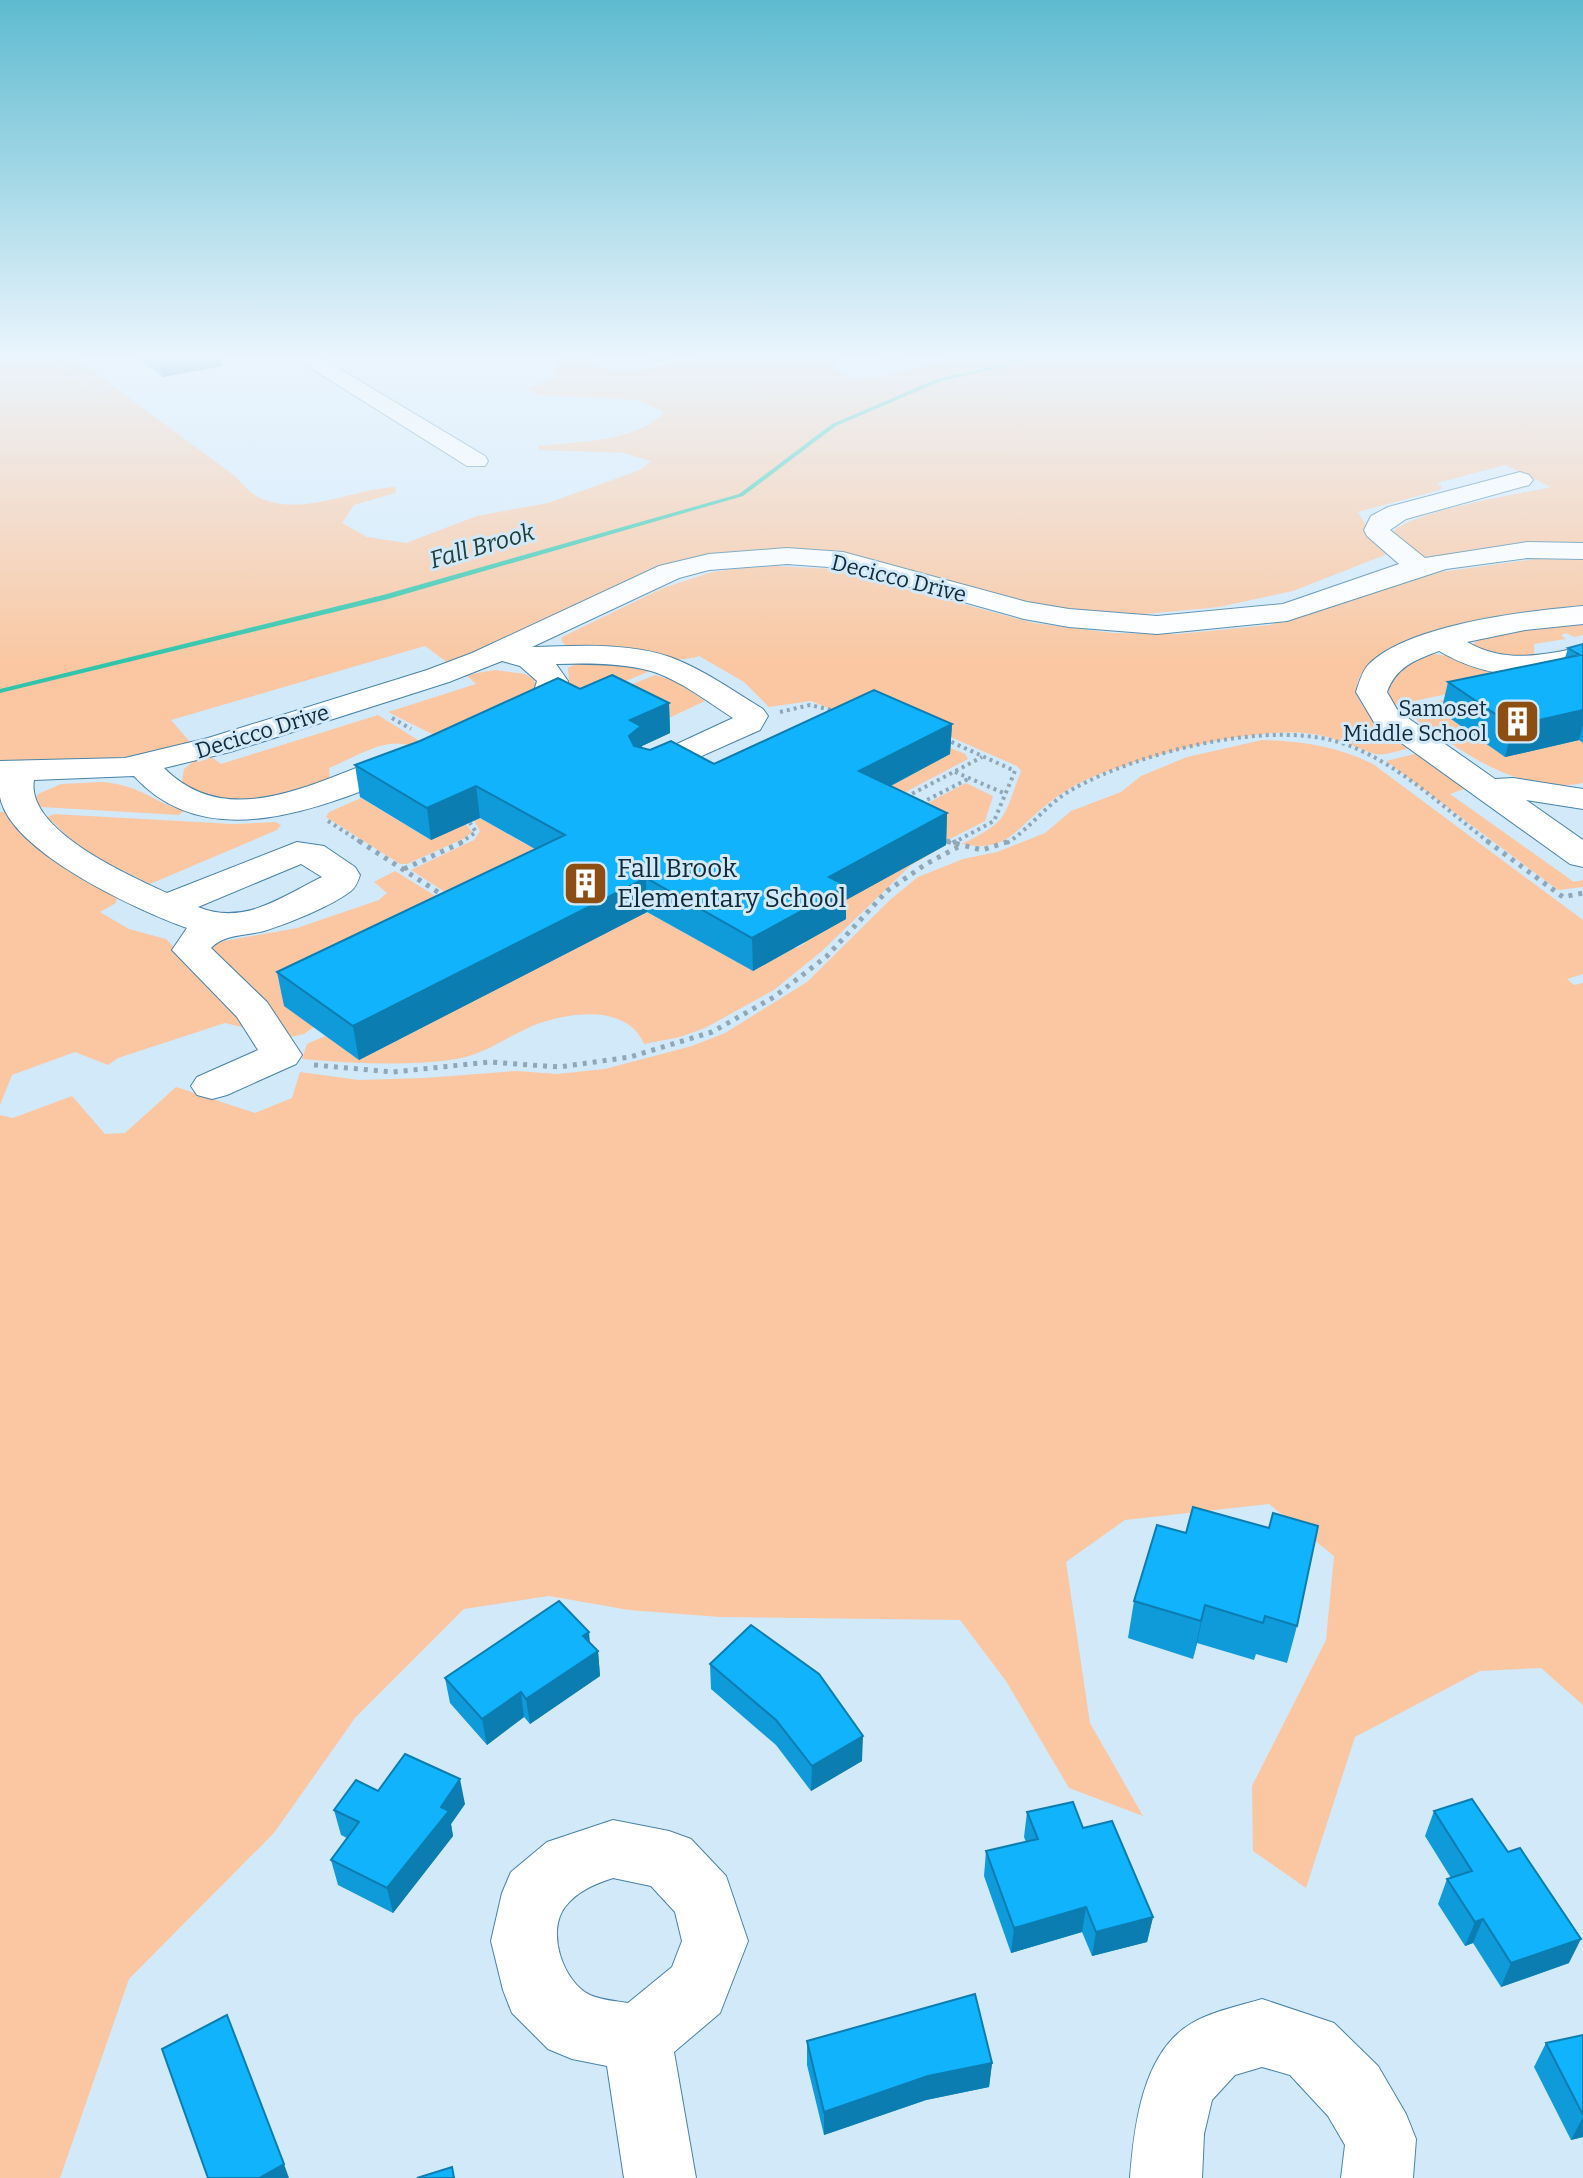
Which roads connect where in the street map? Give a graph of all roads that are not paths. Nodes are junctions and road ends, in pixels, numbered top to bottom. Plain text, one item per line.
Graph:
1 (472, 459) edge
2 (476, 461) dead end
3 (1520, 480) dead end
4 (1583, 551) edge
5 (1420, 567) junction
6 (1583, 615) edge
7 (1442, 640) junction
8 (506, 654) junction
9 (1583, 656) edge
10 (482, 729) edge
11 (428, 742) edge
12 (142, 765) junction
13 (650, 769) edge
14 (10, 771) edge
15 (1489, 789) junction
16 (1583, 799) edge
17 (1583, 856) edge
18 (168, 906) junction
19 (219, 926) junction
20 (212, 1086) dead end
21 (637, 2039) dead end
22 (660, 2178) edge
23 (1166, 2178) edge
24 (1377, 2178) edge

1 - 2 street
3 - 5 street
4 - 5 street, Decicco Drive
5 - 8 street, Decicco Drive
6 - 7 street
7 - 9 street
7 - 15 street
8 - 10 street
8 - 12 street, Decicco Drive
8 - 13 street
11 - 12 street
12 - 14 street, Decicco Drive
14 - 18 street
15 - 16 street
15 - 17 street
18 - 19 street
18 - 19 street
19 - 20 street
21 - 22 street
23 - 24 street

